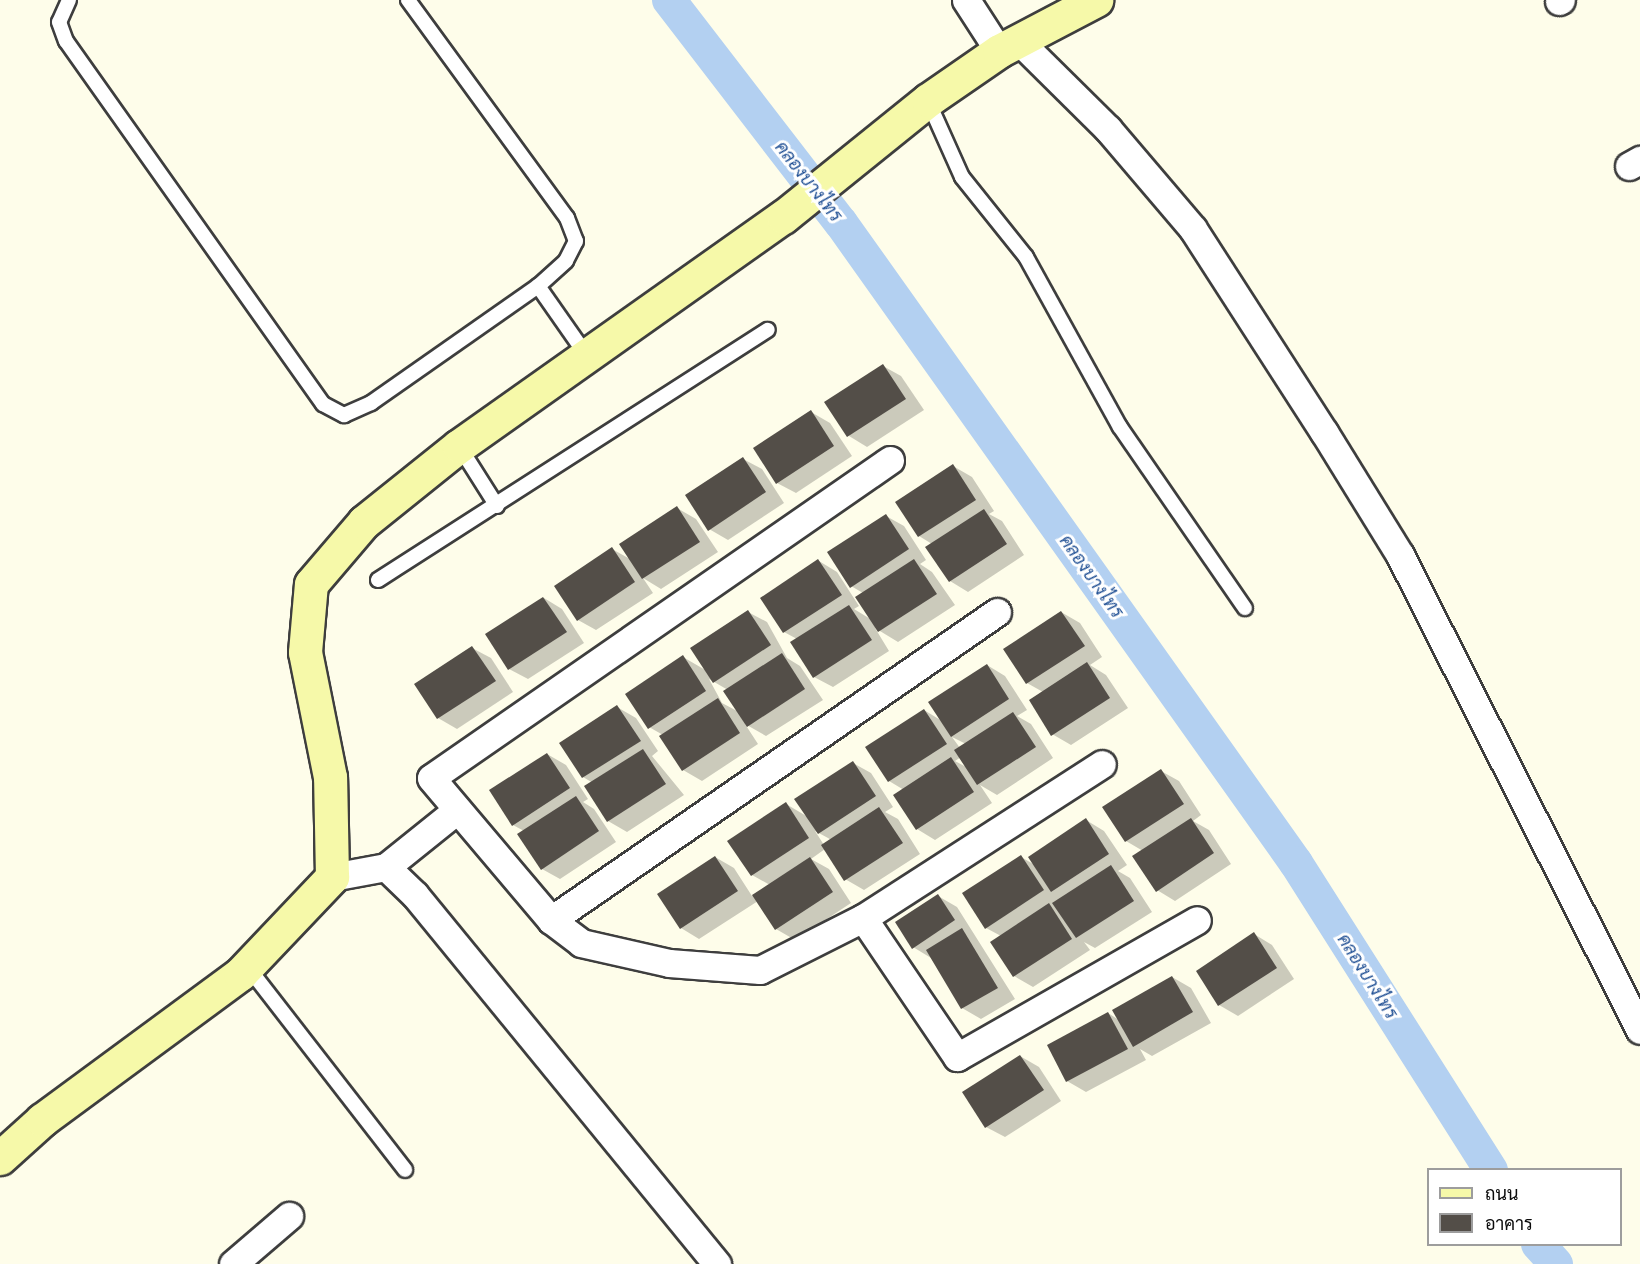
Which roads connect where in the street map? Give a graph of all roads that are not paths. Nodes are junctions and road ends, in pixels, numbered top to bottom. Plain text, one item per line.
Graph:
1 (69, 0) edge
2 (408, 0) edge
3 (966, 0) edge
4 (1096, 0) edge
5 (1009, 46) junction
6 (928, 100) junction
7 (538, 286) junction
8 (768, 330) dead end
9 (587, 356) junction
10 (459, 446) junction
11 (890, 460) dead end
12 (497, 507) junction
13 (378, 580) dead end
14 (1245, 608) dead end
15 (998, 612) dead end
16 (1102, 764) dead end
17 (457, 810) junction
18 (386, 867) junction
19 (332, 877) junction
20 (863, 918) junction
21 (551, 920) junction
22 (1197, 920) dead end
23 (247, 966) junction
24 (1640, 1030) edge
25 (0, 1158) edge
26 (405, 1170) dead end
27 (289, 1216) dead end
28 (233, 1264) edge
29 (717, 1264) edge

1 - 7 lane
2 - 7 lane
3 - 5 street
4 - 5 street
5 - 6 street
5 - 24 street
6 - 9 street
6 - 14 lane
7 - 9 lane
8 - 12 lane
9 - 10 street
10 - 12 lane
10 - 19 street
11 - 17 street
12 - 13 lane
15 - 21 street
16 - 20 street
17 - 18 street
17 - 21 street
18 - 19 street
18 - 29 street
19 - 23 street
20 - 21 street
20 - 22 street
23 - 25 street
23 - 26 lane
27 - 28 street

